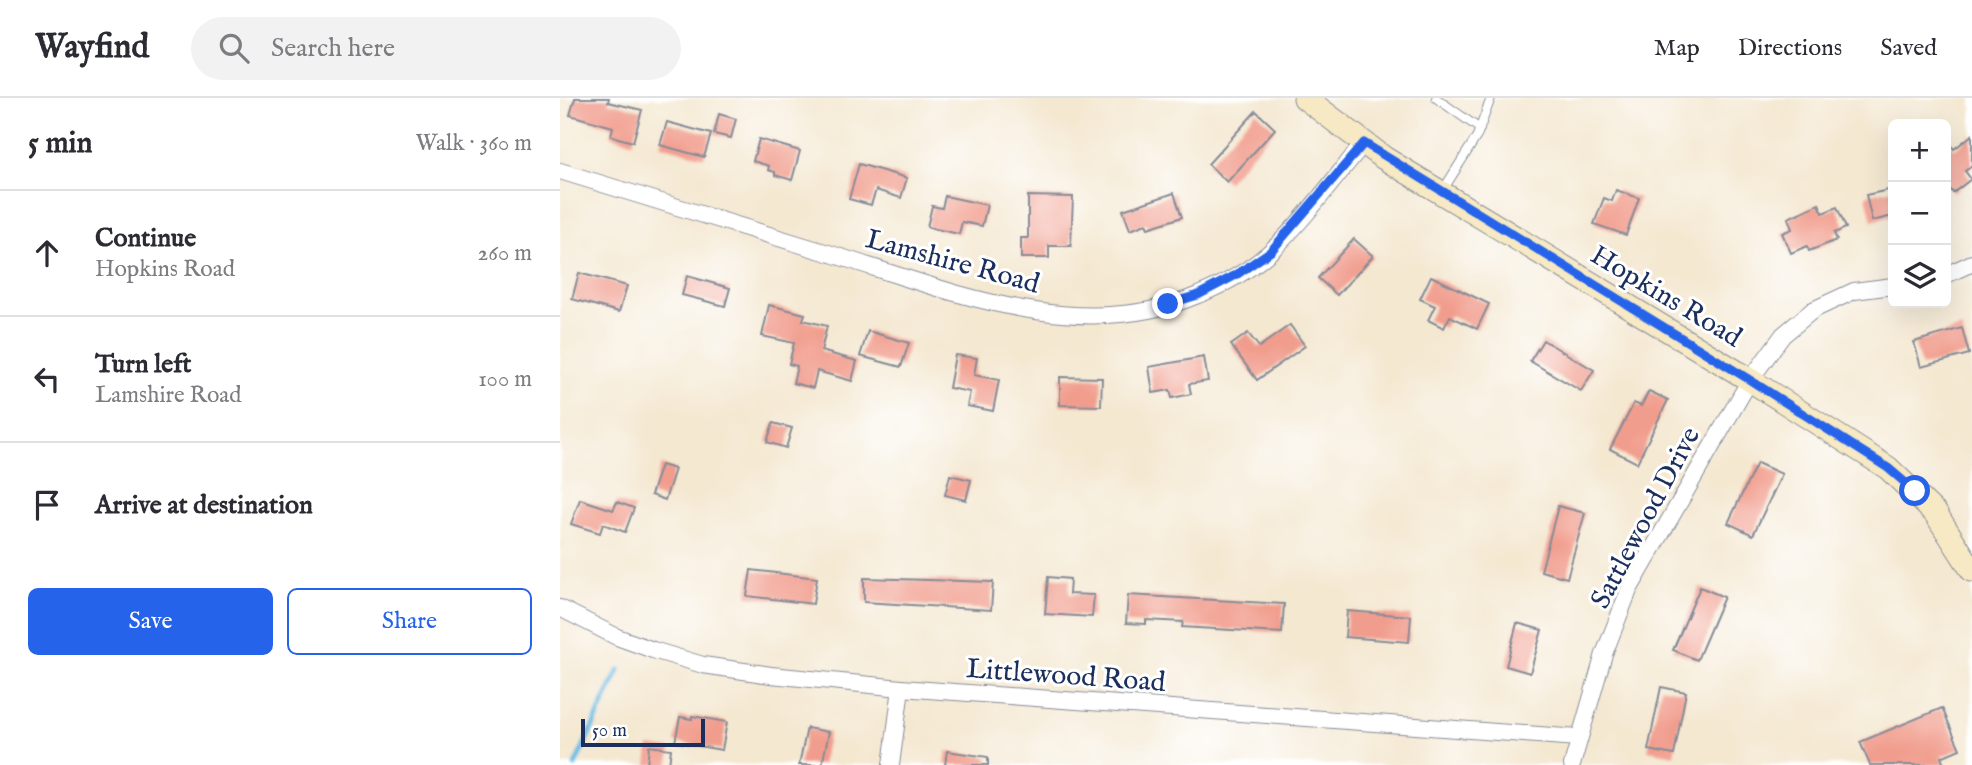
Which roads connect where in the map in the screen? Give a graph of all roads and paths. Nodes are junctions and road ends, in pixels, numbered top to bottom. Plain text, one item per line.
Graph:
1 (1305, 98) edge
2 (1436, 98) edge
3 (1490, 98) edge
4 (1480, 129) junction
5 (1364, 143) junction
6 (560, 172) edge
7 (1441, 192) junction
8 (1972, 263) edge
9 (1951, 273) edge
10 (1888, 287) edge
11 (1750, 380) junction
12 (1972, 570) edge
13 (560, 608) edge
14 (901, 688) junction
15 (1579, 738) junction
16 (891, 765) edge
17 (1572, 765) edge

1 - 5 main road, Hopkins Road
2 - 4 lane
3 - 4 lane
4 - 7 lane
5 - 6 street, Lamshire Road
5 - 7 main road, Hopkins Road
7 - 11 main road, Hopkins Road
8 - 9 street
10 - 11 street, Sattlewood Drive
11 - 12 main road, Hopkins Road
11 - 15 street, Sattlewood Drive
13 - 14 street, Littlewood Road
14 - 15 street, Littlewood Road
14 - 16 street
15 - 17 street, Sattlewood Drive

